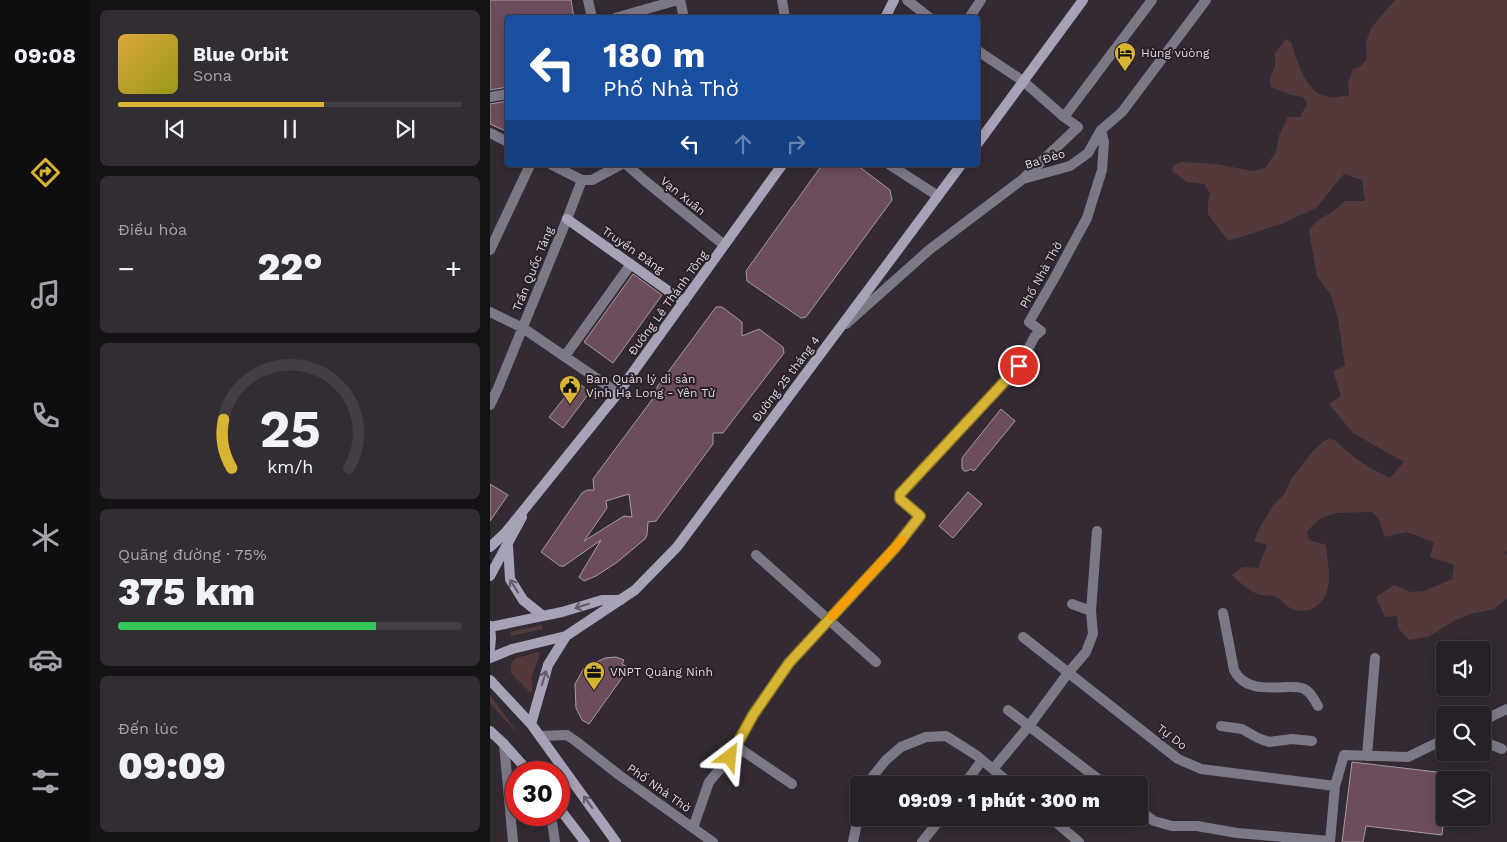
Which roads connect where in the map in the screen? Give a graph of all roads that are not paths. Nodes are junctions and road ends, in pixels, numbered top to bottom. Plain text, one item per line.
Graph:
1 (588, 0) edge
2 (679, 0) edge
3 (782, 0) edge
4 (894, 0) edge
5 (907, 0) edge
6 (981, 0) edge
7 (1083, 0) edge
8 (1152, 0) edge
9 (1206, 0) edge
10 (591, 15) edge
11 (626, 15) edge
12 (683, 15) edge
13 (784, 15) edge
14 (887, 15) edge
15 (926, 15) edge
16 (971, 15) edge
17 (980, 52) edge
18 (1023, 81) junction
19 (505, 95) edge
20 (490, 98) edge
21 (1064, 117) junction
22 (1101, 130) junction
23 (490, 133) edge
24 (980, 139) edge
25 (505, 140) edge
26 (529, 167) edge
27 (556, 167) edge
28 (616, 167) edge
29 (630, 167) edge
30 (781, 167) edge
31 (893, 167) edge
32 (960, 167) edge
33 (1023, 179) junction
34 (582, 180) junction
35 (938, 196) junction
36 (567, 219) junction
37 (724, 245) junction
38 (490, 250) edge
39 (631, 264) junction
40 (684, 302) junction
41 (490, 312) edge
42 (523, 328) junction
43 (837, 332) junction
44 (565, 356) junction
45 (618, 393) junction
46 (490, 405) edge
47 (532, 499) junction
48 (1097, 531) dead end
49 (508, 545) junction
50 (490, 547) edge
51 (756, 555) dead end
52 (490, 576) edge
53 (622, 600) junction
54 (1072, 604) dead end
55 (1091, 611) junction
56 (1223, 613) dead end
57 (543, 616) junction
58 (829, 620) junction
59 (490, 626) edge
60 (566, 636) junction
61 (1023, 637) dead end
62 (490, 649) edge
63 (490, 658) edge
64 (1375, 658) dead end
65 (876, 662) dead end
66 (1068, 673) junction
67 (490, 680) edge
68 (1318, 706) dead end
69 (1507, 709) edge
70 (1008, 710) dead end
71 (1491, 717) edge
72 (531, 724) junction
73 (1029, 726) junction
74 (1221, 726) dead end
75 (490, 731) edge
76 (540, 736) junction
77 (1312, 741) dead end
78 (1436, 743) edge
79 (504, 744) junction
80 (1491, 745) edge
81 (736, 746) junction
82 (1505, 751) edge
83 (1367, 756) junction
84 (982, 760) junction
85 (519, 761) edge
86 (993, 769) junction
87 (873, 776) edge
88 (970, 776) edge
89 (1001, 776) edge
90 (1094, 776) edge
91 (792, 784) dead end
92 (1336, 786) junction
93 (1148, 817) edge
94 (570, 822) edge
95 (553, 826) edge
96 (857, 826) edge
97 (935, 826) edge
98 (1060, 826) edge
99 (693, 828) junction
100 (854, 841) edge
101 (1330, 841) edge
102 (514, 842) edge
103 (555, 842) edge
104 (585, 842) edge
105 (616, 842) edge
106 (713, 842) edge
107 (922, 842) edge
108 (1079, 842) edge

1 - 10 street
2 - 11 street
2 - 12 street
3 - 13 street
4 - 14 street
5 - 15 street
6 - 16 street
7 - 18 street
8 - 21 street
9 - 22 street, Ba Đèo
17 - 18 street
18 - 21 street
18 - 24 street
19 - 20 street
21 - 33 street
22 - 33 street, Ba Đèo
22 - 58 street, Phố Nhà Thờ
23 - 25 street
26 - 38 street
27 - 34 street
28 - 34 street
29 - 37 street, Vạn Xuân
30 - 37 street, Đường Lê Thánh Tông
31 - 35 street
32 - 35 street, Đường 25 tháng 4
33 - 43 street, Ba Đèo
34 - 36 street, Trần Quốc Tảng
35 - 43 street, Đường 25 tháng 4
36 - 39 street, Truyền Đăng
36 - 42 street, Trần Quốc Tảng
37 - 40 street, Đường Lê Thánh Tông
39 - 40 street, Truyền Đăng
39 - 44 street
40 - 45 street, Đường Lê Thánh Tông
41 - 42 street
42 - 44 street
42 - 46 street, Trần Quốc Tảng
43 - 53 street, Đường 25 tháng 4
44 - 45 street
45 - 47 street, Đường Lê Thánh Tông
47 - 49 street, Đường Lê Thánh Tông
47 - 50 street, Đường Lê Thánh Tông
48 - 55 street
49 - 52 street, Đường Lê Thánh Tông
57 -> 49 street
51 - 58 street
53 -> 57 street
53 - 60 street, Đường 25 tháng 4
54 - 55 street
55 - 66 street
56 - 68 street
57 - 59 street
58 - 65 street
58 - 81 street, Phố Nhà Thờ
59 - 62 street
60 - 63 street, Đường 25 tháng 4
72 -> 60 street
61 - 66 street, Tự Do
64 - 83 street
66 - 73 street
66 - 92 street, Tự Do
67 - 72 street
69 - 71 street
70 - 73 street
72 - 76 street
73 - 86 street
73 - 90 street
74 - 77 street
75 - 79 street
76 - 99 street, Phố Nhà Thờ
105 -> 76 street
78 - 83 street
79 - 85 street
79 - 102 street
80 - 82 street
81 - 91 street
81 - 99 street, Phố Nhà Thờ
83 - 92 street
84 - 86 street
84 - 87 street
84 - 88 street
86 - 89 street
92 - 101 street
93 - 101 street
94 - 104 street
95 - 103 street
96 - 100 street
97 - 107 street
98 - 108 street
99 - 106 street

